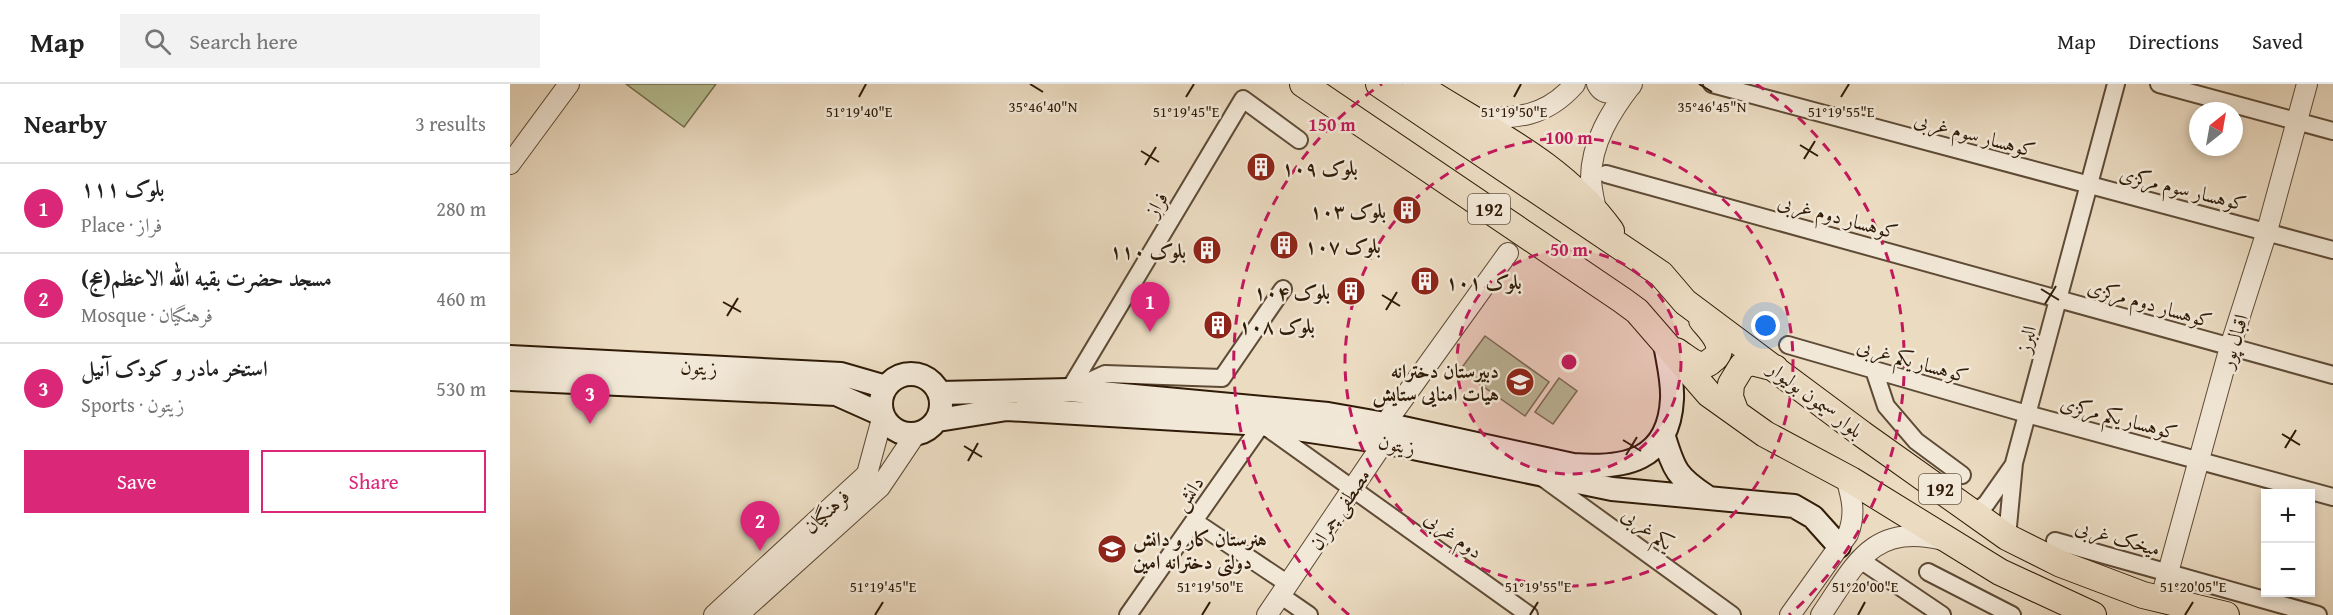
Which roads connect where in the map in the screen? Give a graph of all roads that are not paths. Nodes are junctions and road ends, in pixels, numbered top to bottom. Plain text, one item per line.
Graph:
1 (569, 84) edge
2 (1303, 84) edge
3 (1379, 84) edge
4 (1416, 84) edge
5 (1575, 84) edge
6 (1597, 84) edge
7 (1712, 84) edge
8 (2116, 84) edge
9 (2159, 84) edge
10 (2307, 84) edge
11 (1631, 85) edge
12 (1472, 118) junction
13 (2297, 121) junction
14 (2333, 131) edge
15 (1299, 140) dead end
16 (516, 142) edge
17 (510, 164) edge
18 (1606, 174) dead end
19 (2088, 186) junction
20 (1596, 210) junction
21 (2267, 231) junction
22 (1623, 248) junction
23 (2333, 250) edge
24 (1508, 253) dead end
25 (1283, 289) dead end
26 (2058, 299) junction
27 (1685, 302) junction
28 (1665, 344) junction
29 (1788, 345) dead end
30 (2230, 347) junction
31 (510, 357) edge
32 (544, 359) junction
33 (1775, 368) junction
34 (1874, 370) junction
35 (2333, 375) edge
36 (510, 379) edge
37 (541, 382) junction
38 (886, 387) junction
39 (1069, 390) junction
40 (940, 393) junction
41 (1736, 413) junction
42 (2027, 414) junction
43 (883, 415) junction
44 (938, 420) junction
45 (1262, 424) junction
46 (1385, 433) junction
47 (915, 435) junction
48 (1664, 437) junction
49 (2199, 461) junction
50 (2014, 464) junction
51 (1962, 475) dead end
52 (1540, 476) junction
53 (1846, 478) junction
54 (1354, 488) junction
55 (1707, 497) junction
56 (2333, 497) edge
57 (1973, 513) junction
58 (1194, 520) junction
59 (2007, 537) junction
60 (2055, 541) dead end
61 (1951, 543) junction
62 (1839, 546) junction
63 (1859, 559) junction
64 (1928, 572) dead end
65 (2168, 574) junction
66 (1284, 590) junction
67 (2161, 598) junction
68 (714, 615) edge
69 (738, 615) edge
70 (1128, 615) edge
71 (1267, 615) edge
72 (1309, 615) edge
73 (1529, 615) edge
74 (1732, 615) edge
75 (1790, 615) edge
76 (1821, 615) edge
77 (1942, 615) edge
78 (2012, 615) edge
79 (2093, 615) edge
80 (2226, 615) edge
81 (2318, 615) edge

1 - 16 street
2 - 28 main road, 192
3 - 22 main road, بلوار سیمون بولیوار / 192
4 - 12 main road
5 - 12 street
6 - 11 street
7 - 19 street, کوهسار سوم غربی
8 - 19 street, البرز
9 - 13 street
10 - 13 street, اقبال پور
11 - 20 street
12 - 20 main road
13 - 14 street
13 - 21 street, اقبال پور
15 - 39 street, فراز
16 - 17 street
18 - 26 street, کوهسار دوم غربی
19 - 21 street, کوهسار سوم مرکزی
19 - 26 street, البرز
20 - 22 main road
21 - 23 street, کوهسار سوم مرکزی
21 - 30 street, اقبال پور
22 - 27 main road, بلوار سیمون بولیوار / 192
24 - 46 street, مصطفی چمران
25 - 39 street
26 - 30 street, کوهسار دوم مرکزی
26 - 42 street, البرز
27 - 28 main road
27 - 33 main road, بلوار سیمون بولیوار / 192
28 - 41 main road, 192
28 - 48 main road
29 - 34 street, کوهسار یکم غربی
30 - 35 street, کوهسار دوم مرکزی
30 - 49 street, اقبال پور
31 - 32 main road, زیتون
32 - 37 main road
32 - 38 main road, زیتون
33 - 41 main road
33 - 57 main road, بلوار سیمون بولیوار / 192
34 - 42 street, کوهسار یکم غربی
34 - 51 street
36 - 37 main road, زیتون
37 - 43 main road, زیتون
38 - 40 main road
38 - 43 main road
39 - 40 main road, زیتون
39 - 46 main road, زیتون
40 - 44 main road
41 - 53 main road, 192
42 - 49 street, کوهسار یکم مرکزی
42 - 50 street, البرز
43 - 47 main road
43 - 68 street, فرهنگیان
44 - 45 main road, زیتون
44 - 47 main road
45 - 46 main road, زیتون
45 - 54 street, دوم غربی
45 - 58 street, دانش
46 - 48 main road, زیتون
46 - 52 main road, زیتون
46 - 54 street, مصطفی چمران
47 - 69 street, فرهنگیان
48 - 55 main road
49 - 56 street, کوهسار یکم مرکزی
49 - 65 street, اقبال پور
50 - 57 street
50 - 59 street, البرز
52 - 55 main road, زیتون
52 - 74 street, یکم غربی
53 - 61 main road, 192
53 - 62 street
54 - 66 street, مصطفی چمران
54 - 73 street, دوم غربی
55 - 62 main road, زیتون
57 - 59 main road, بلوار سیمون بولیوار / 192
58 - 66 street
58 - 70 street, دانش
59 - 67 main road, بلوار سیمون بولیوار / 192
60 - 65 street, میخک غربی
61 - 63 street
61 - 79 main road, 192
62 - 75 street
63 - 76 street
63 - 77 street
64 - 78 street
65 - 67 street, اقبال پور
65 - 81 street, میخک غربی
66 - 71 street, مصطفی چمران
66 - 72 street
67 - 80 main road, بلوار سیمون بولیوار / 192

